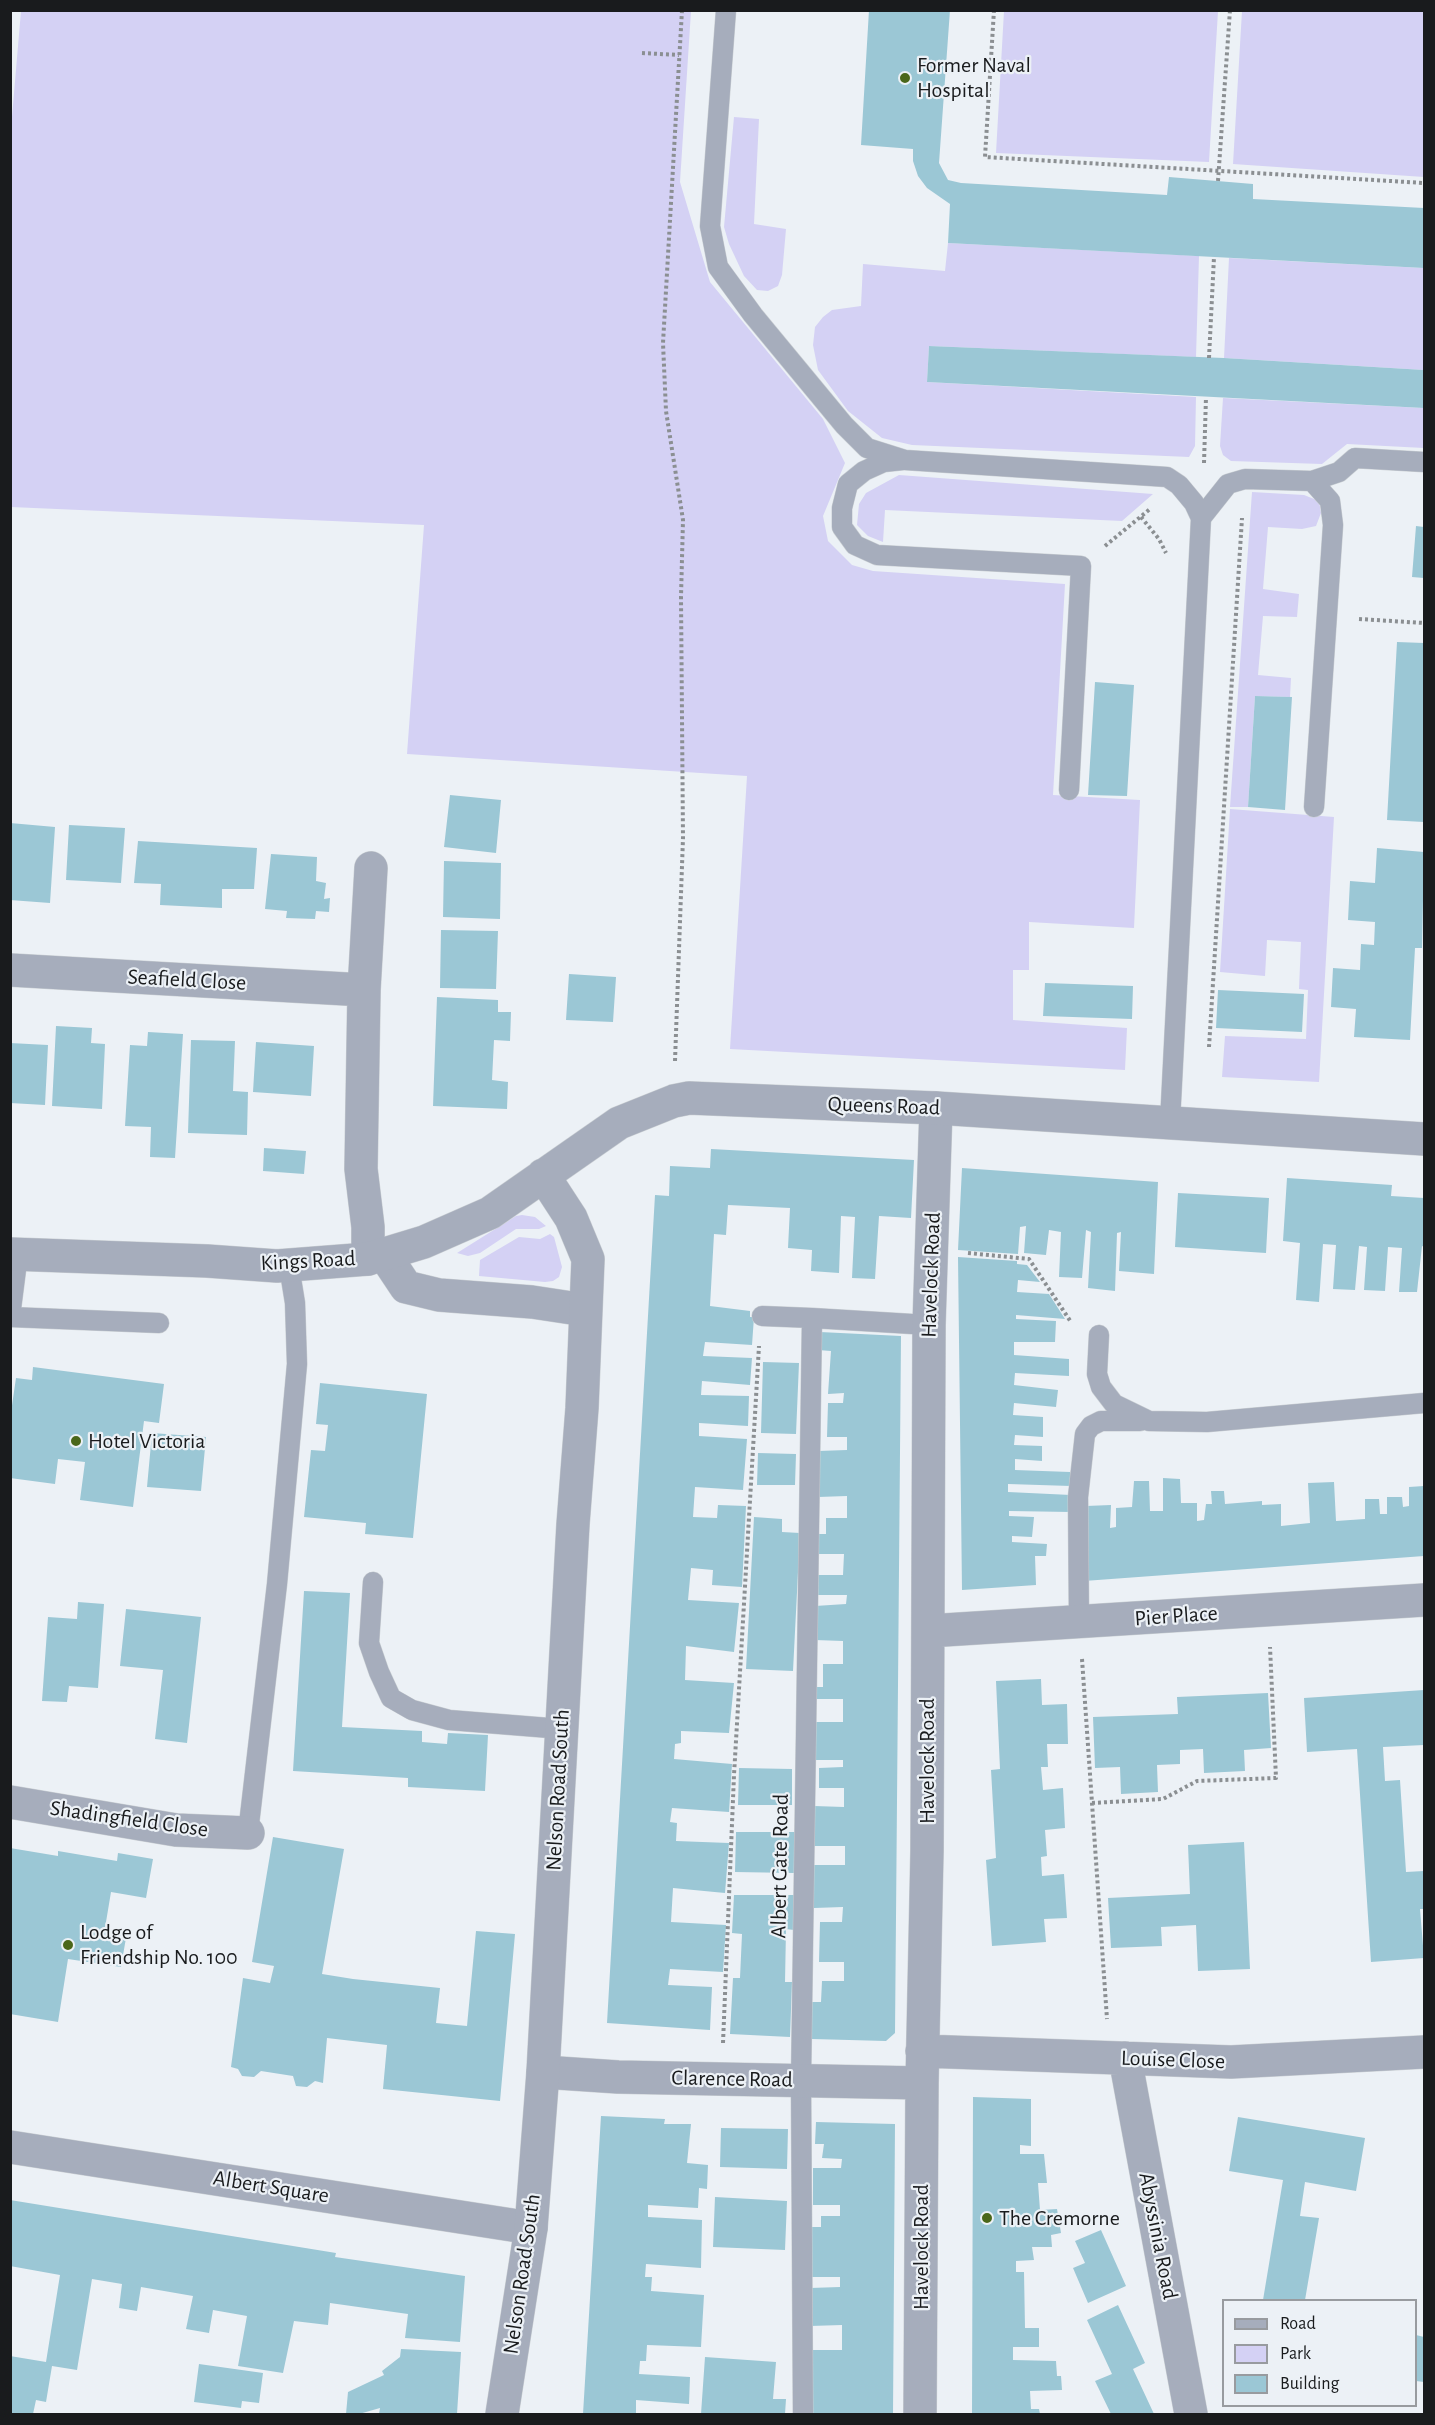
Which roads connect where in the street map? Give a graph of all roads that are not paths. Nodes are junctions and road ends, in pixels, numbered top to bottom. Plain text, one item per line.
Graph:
1 (726, 10) edge
2 (905, 460) junction
3 (1425, 462) edge
4 (1312, 481) junction
5 (1201, 518) junction
6 (1069, 790) dead end
7 (1314, 807) dead end
8 (370, 867) dead end
9 (10, 970) edge
10 (364, 990) junction
11 (936, 1108) junction
12 (1170, 1122) junction
13 (1425, 1139) edge
14 (543, 1175) junction
15 (14, 1254) edge
16 (376, 1256) junction
17 (289, 1266) junction
18 (585, 1310) junction
19 (762, 1316) road end
20 (10, 1317) edge
21 (812, 1318) junction
22 (159, 1323) dead end
23 (929, 1325) junction
24 (1099, 1335) road end
25 (1425, 1403) edge
26 (1149, 1421) junction
27 (374, 1582) dead end
28 (1425, 1600) edge
29 (1080, 1622) junction
30 (928, 1631) junction
31 (562, 1729) junction
32 (10, 1802) edge
33 (248, 1833) joint
34 (1425, 2052) edge
35 (1117, 2058) junction
36 (922, 2067) junction
37 (543, 2072) junction
38 (801, 2081) junction
39 (10, 2147) edge
40 (531, 2228) junction
41 (502, 2415) edge
42 (803, 2415) edge
43 (920, 2415) edge
44 (1191, 2415) edge

1 - 2 lane
2 - 5 lane
2 - 6 lane
3 - 4 lane
4 - 5 lane
4 - 7 lane
5 - 12 lane
8 - 10 street
9 - 10 street, Seafield Close
10 - 16 street
11 - 12 street, Queens Road
11 - 14 street, Queens Road
11 - 23 street, Havelock Road
12 - 13 street, Queens Road
14 - 16 street, Queens Road
14 - 18 street, Nelson Road South
15 - 17 street, Kings Road
15 - 20 lane
16 - 17 street, Kings Road
16 - 18 street, Kings Road
17 - 33 lane
18 - 31 street, Nelson Road South
19 - 21 lane
20 - 22 lane
21 - 23 lane
21 - 38 lane, Albert Gate Road
23 - 30 street, Havelock Road
24 - 26 lane
25 - 26 lane
26 - 29 lane
27 - 31 lane
28 - 29 street, Pier Place
29 - 30 street, Pier Place
30 - 36 street, Havelock Road
31 - 37 street, Nelson Road South
32 - 33 street, Shadingfield Close
34 - 35 street, Louise Close
35 - 36 street, Louise Close
35 - 44 street, Abyssinia Road
36 - 38 street, Clarence Road
36 - 43 street, Havelock Road
37 - 38 street, Clarence Road
37 - 40 street, Nelson Road South
38 - 42 lane, Albert Gate Road
39 - 40 street, Albert Square
40 - 41 street, Nelson Road South

